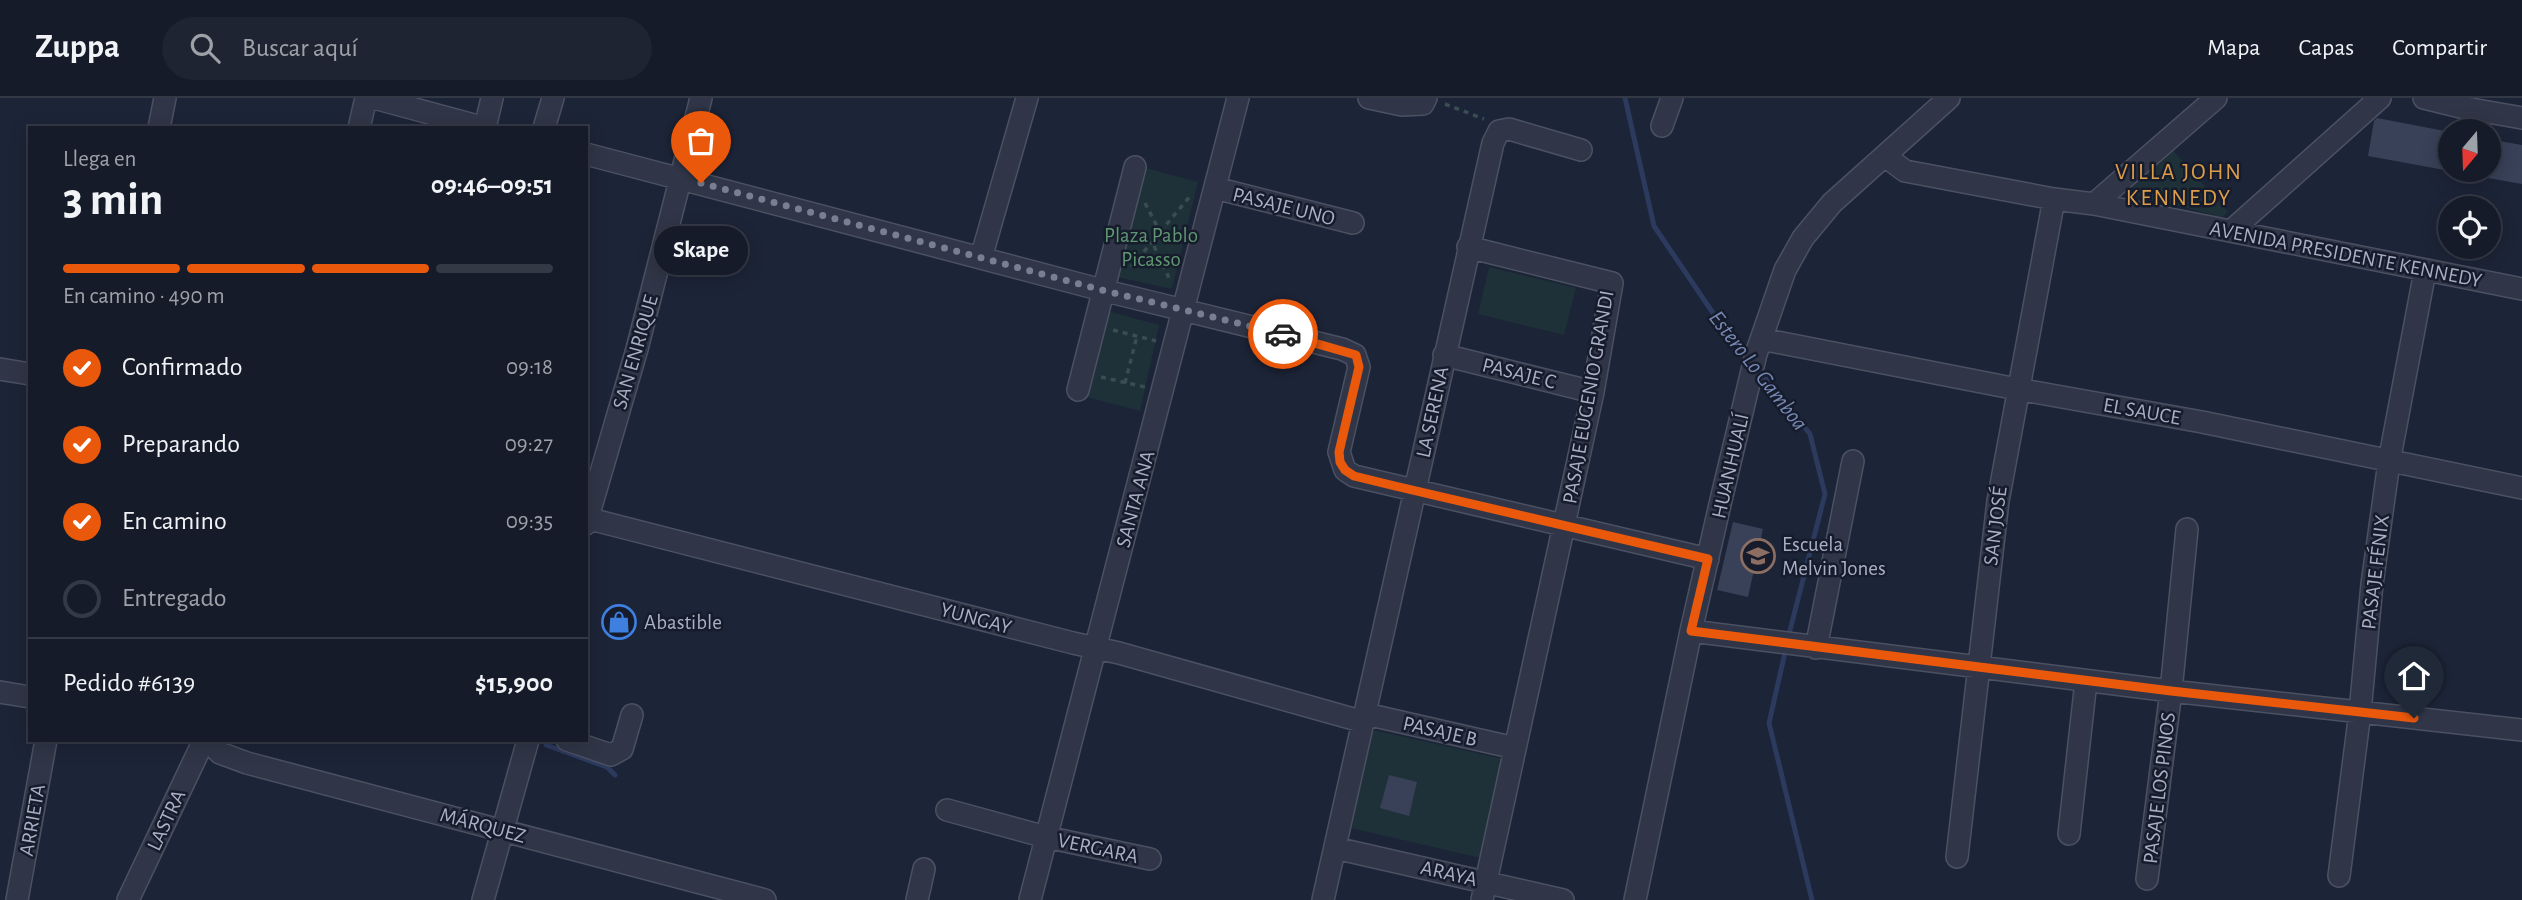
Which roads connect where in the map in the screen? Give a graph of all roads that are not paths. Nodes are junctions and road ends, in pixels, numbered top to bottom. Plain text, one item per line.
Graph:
1 (165, 98) edge
2 (366, 98) edge
3 (374, 98) edge
4 (492, 98) edge
5 (553, 98) edge
6 (701, 98) edge
7 (1027, 98) edge
8 (1238, 98) edge
9 (1369, 98) edge
10 (1672, 98) edge
11 (2216, 98) edge
12 (2380, 98) edge
13 (2424, 98) edge
14 (1430, 101) edge
15 (1937, 101) edge
16 (2467, 103) edge
17 (2522, 118) edge
18 (1662, 125) dead end
19 (159, 126) edge
20 (359, 126) edge
21 (478, 126) edge
22 (485, 126) edge
23 (545, 126) edge
24 (1581, 150) dead end
25 (588, 154) edge
26 (1885, 156) junction
27 (1133, 172) road end
28 (682, 178) junction
29 (1215, 188) junction
30 (2054, 199) junction
31 (2094, 204) junction
32 (1353, 223) dead end
33 (2231, 231) junction
34 (1468, 247) junction
35 (981, 258) junction
36 (2426, 271) junction
37 (2522, 289) edge
38 (1102, 290) junction
39 (1185, 310) junction
40 (1758, 346) junction
41 (1444, 355) junction
42 (0, 369) edge
43 (28, 374) edge
44 (1080, 381) road end
45 (2017, 389) junction
46 (1593, 392) junction
47 (1853, 461) dead end
48 (2389, 462) junction
49 (2522, 488) edge
50 (1415, 491) junction
51 (588, 517) edge
52 (588, 520) edge
53 (1565, 524) junction
54 (2187, 529) dead end
55 (1708, 559) junction
56 (1691, 631) junction
57 (1096, 647) junction
58 (1811, 648) junction
59 (1978, 668) junction
60 (2086, 681) junction
61 (2171, 691) junction
62 (0, 692) edge
63 (28, 697) edge
64 (2360, 712) junction
65 (632, 715) dead end
66 (1365, 718) junction
67 (2522, 730) edge
68 (46, 742) edge
69 (204, 742) edge
70 (207, 742) edge
71 (527, 742) edge
72 (573, 742) edge
73 (1515, 748) junction
74 (947, 810) dead end
75 (502, 830) junction
76 (2069, 834) dead end
77 (1046, 837) junction
78 (1335, 848) junction
79 (1957, 857) dead end
80 (1150, 859) dead end
81 (924, 869) dead end
82 (2339, 876) dead end
83 (2147, 879) dead end
84 (1484, 891) edge
85 (17, 900) edge
86 (128, 900) edge
87 (483, 900) edge
88 (765, 900) edge
89 (917, 900) edge
90 (1030, 900) edge
91 (1323, 900) edge
92 (1563, 900) edge
93 (1635, 900) edge

1 - 19 street
2 - 20 street
3 - 21 street
4 - 22 street
5 - 23 street
6 - 28 street, SAN ENRIQUE
7 - 35 street
8 - 29 street, SANTA ANA
9 - 14 street
10 - 18 street
11 - 31 street
12 - 33 street
13 - 16 street
15 - 26 street, HUANHUALÍ
16 - 17 street
24 - 34 street, LA SERENA
25 - 28 street
26 - 30 street, AVENIDA PRESIDENTE KENNEDY
26 - 40 street, HUANHUALÍ
27 - 38 street
28 - 35 street
28 - 51 street, SAN ENRIQUE
29 - 32 street, PASAJE UNO
29 - 39 street, SANTA ANA
30 - 31 street, AVENIDA PRESIDENTE KENNEDY
30 - 45 street, SAN JOSÉ
31 - 33 street, AVENIDA PRESIDENTE KENNEDY
33 - 36 street, AVENIDA PRESIDENTE KENNEDY
34 - 41 street, LA SERENA
34 - 46 street, PASAJE EUGENIO GRANDI
35 - 38 street
36 - 37 street, AVENIDA PRESIDENTE KENNEDY
36 - 48 street, PASAJE FÉNIX
38 - 39 street
38 - 44 street
39 - 50 street
39 - 57 street, SANTA ANA
40 - 45 street, EL SAUCE
40 - 55 street, HUANHUALÍ
41 - 46 street, PASAJE C
41 - 50 street, LA SERENA
42 - 43 street
45 - 48 street, EL SAUCE
45 - 59 street, SAN JOSÉ
46 - 53 street, PASAJE EUGENIO GRANDI
47 - 58 street
48 - 49 street, EL SAUCE
48 - 64 street, PASAJE FÉNIX
50 - 53 street
50 - 66 street, LA SERENA
52 - 57 street, YUNGAY
53 - 55 street
53 - 73 street, PASAJE EUGENIO GRANDI
54 - 61 street, PASAJE LOS PINOS
55 - 56 street, HUANHUALÍ
56 - 58 street
56 - 93 street, HUANHUALÍ
57 - 66 street, YUNGAY
57 - 77 street, SANTA ANA
58 - 59 street
59 - 60 street
59 - 79 street, SAN JOSÉ
60 - 61 street
60 - 76 street
61 - 64 street
61 - 83 street, PASAJE LOS PINOS
62 - 63 street
64 - 67 street
64 - 82 street, PASAJE FÉNIX
65 - 72 street
66 - 73 street, PASAJE B
66 - 78 street, LA SERENA
68 - 85 street, ARRIETA
69 - 86 street, LASTRA
70 - 75 street, MÁRQUEZ
71 - 75 street
73 - 84 street, PASAJE EUGENIO GRANDI
74 - 77 street, VERGARA
75 - 87 street
75 - 88 street, MÁRQUEZ
77 - 80 street, VERGARA
77 - 90 street, SANTA ANA
78 - 84 street, ARAYA
78 - 91 street, LA SERENA
81 - 89 street
84 - 92 street, ARAYA

